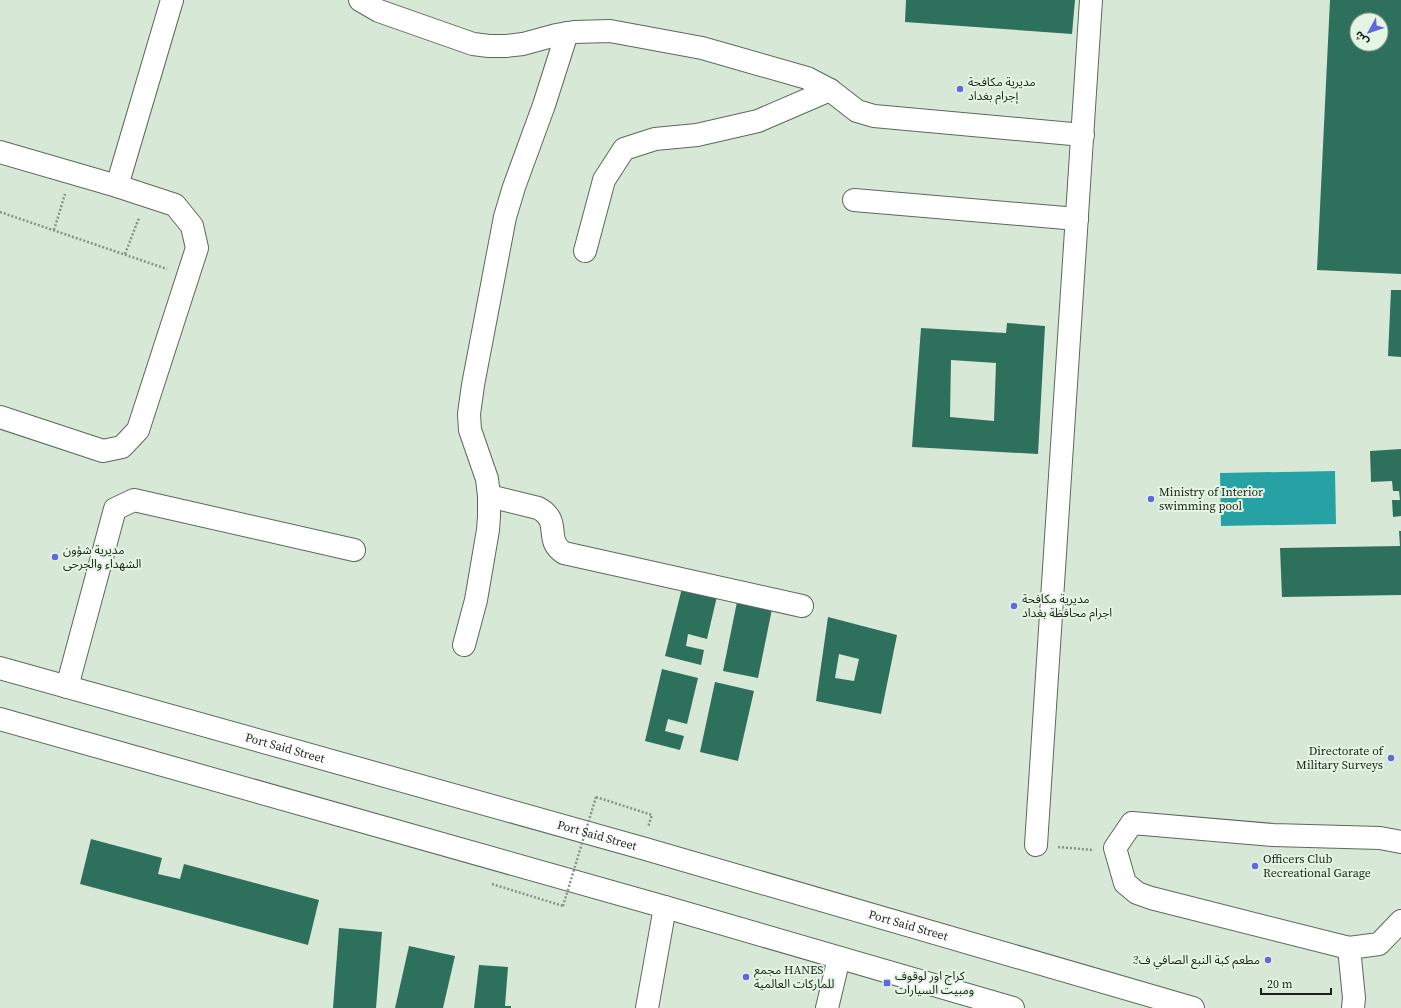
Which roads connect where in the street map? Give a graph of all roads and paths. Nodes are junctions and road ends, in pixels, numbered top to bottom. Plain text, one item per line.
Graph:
1 (172, 0) edge
2 (360, 0) edge
3 (1091, 0) edge
4 (567, 33) junction
5 (830, 90) junction
6 (1083, 135) junction
7 (0, 152) edge
8 (71, 172) junction
9 (117, 186) junction
10 (148, 196) junction
11 (854, 200) dead end
12 (0, 212) edge
13 (1077, 219) junction
14 (54, 230) junction
15 (585, 251) dead end
16 (124, 254) junction
17 (188, 276) junction
18 (0, 417) edge
19 (489, 496) junction
20 (354, 550) dead end
21 (802, 606) dead end
22 (464, 645) dead end
23 (0, 668) edge
24 (66, 686) junction
25 (0, 719) edge
26 (652, 815) dead end
27 (1401, 842) edge
28 (1036, 845) joint
29 (1115, 848) junction
30 (486, 882) dead end
31 (665, 907) junction
32 (1401, 921) edge
33 (1349, 948) junction
34 (839, 958) junction
35 (647, 1008) edge
36 (827, 1008) edge
37 (1013, 1008) edge
38 (1194, 1008) edge
39 (1353, 1008) edge

1 - 9 street
2 - 4 street
3 - 6 street
4 - 5 street
4 - 19 street
5 - 6 street
5 - 15 street
6 - 13 street
7 - 8 street
8 - 9 street
8 - 14 path
9 - 10 street
10 - 16 path
10 - 17 street
11 - 13 street
12 - 14 path
13 - 28 street
14 - 16 path
16 - 17 path
17 - 18 street
19 - 21 street
19 - 22 street
20 - 24 street
23 - 24 street, Port Said Street
24 - 38 street, Port Said Street
25 - 31 street
26 - 30 path, bridge
27 - 29 street
28 - 29 path
29 - 33 street
31 - 34 street
31 - 35 street
32 - 33 street
33 - 39 street
34 - 36 street
34 - 37 street

